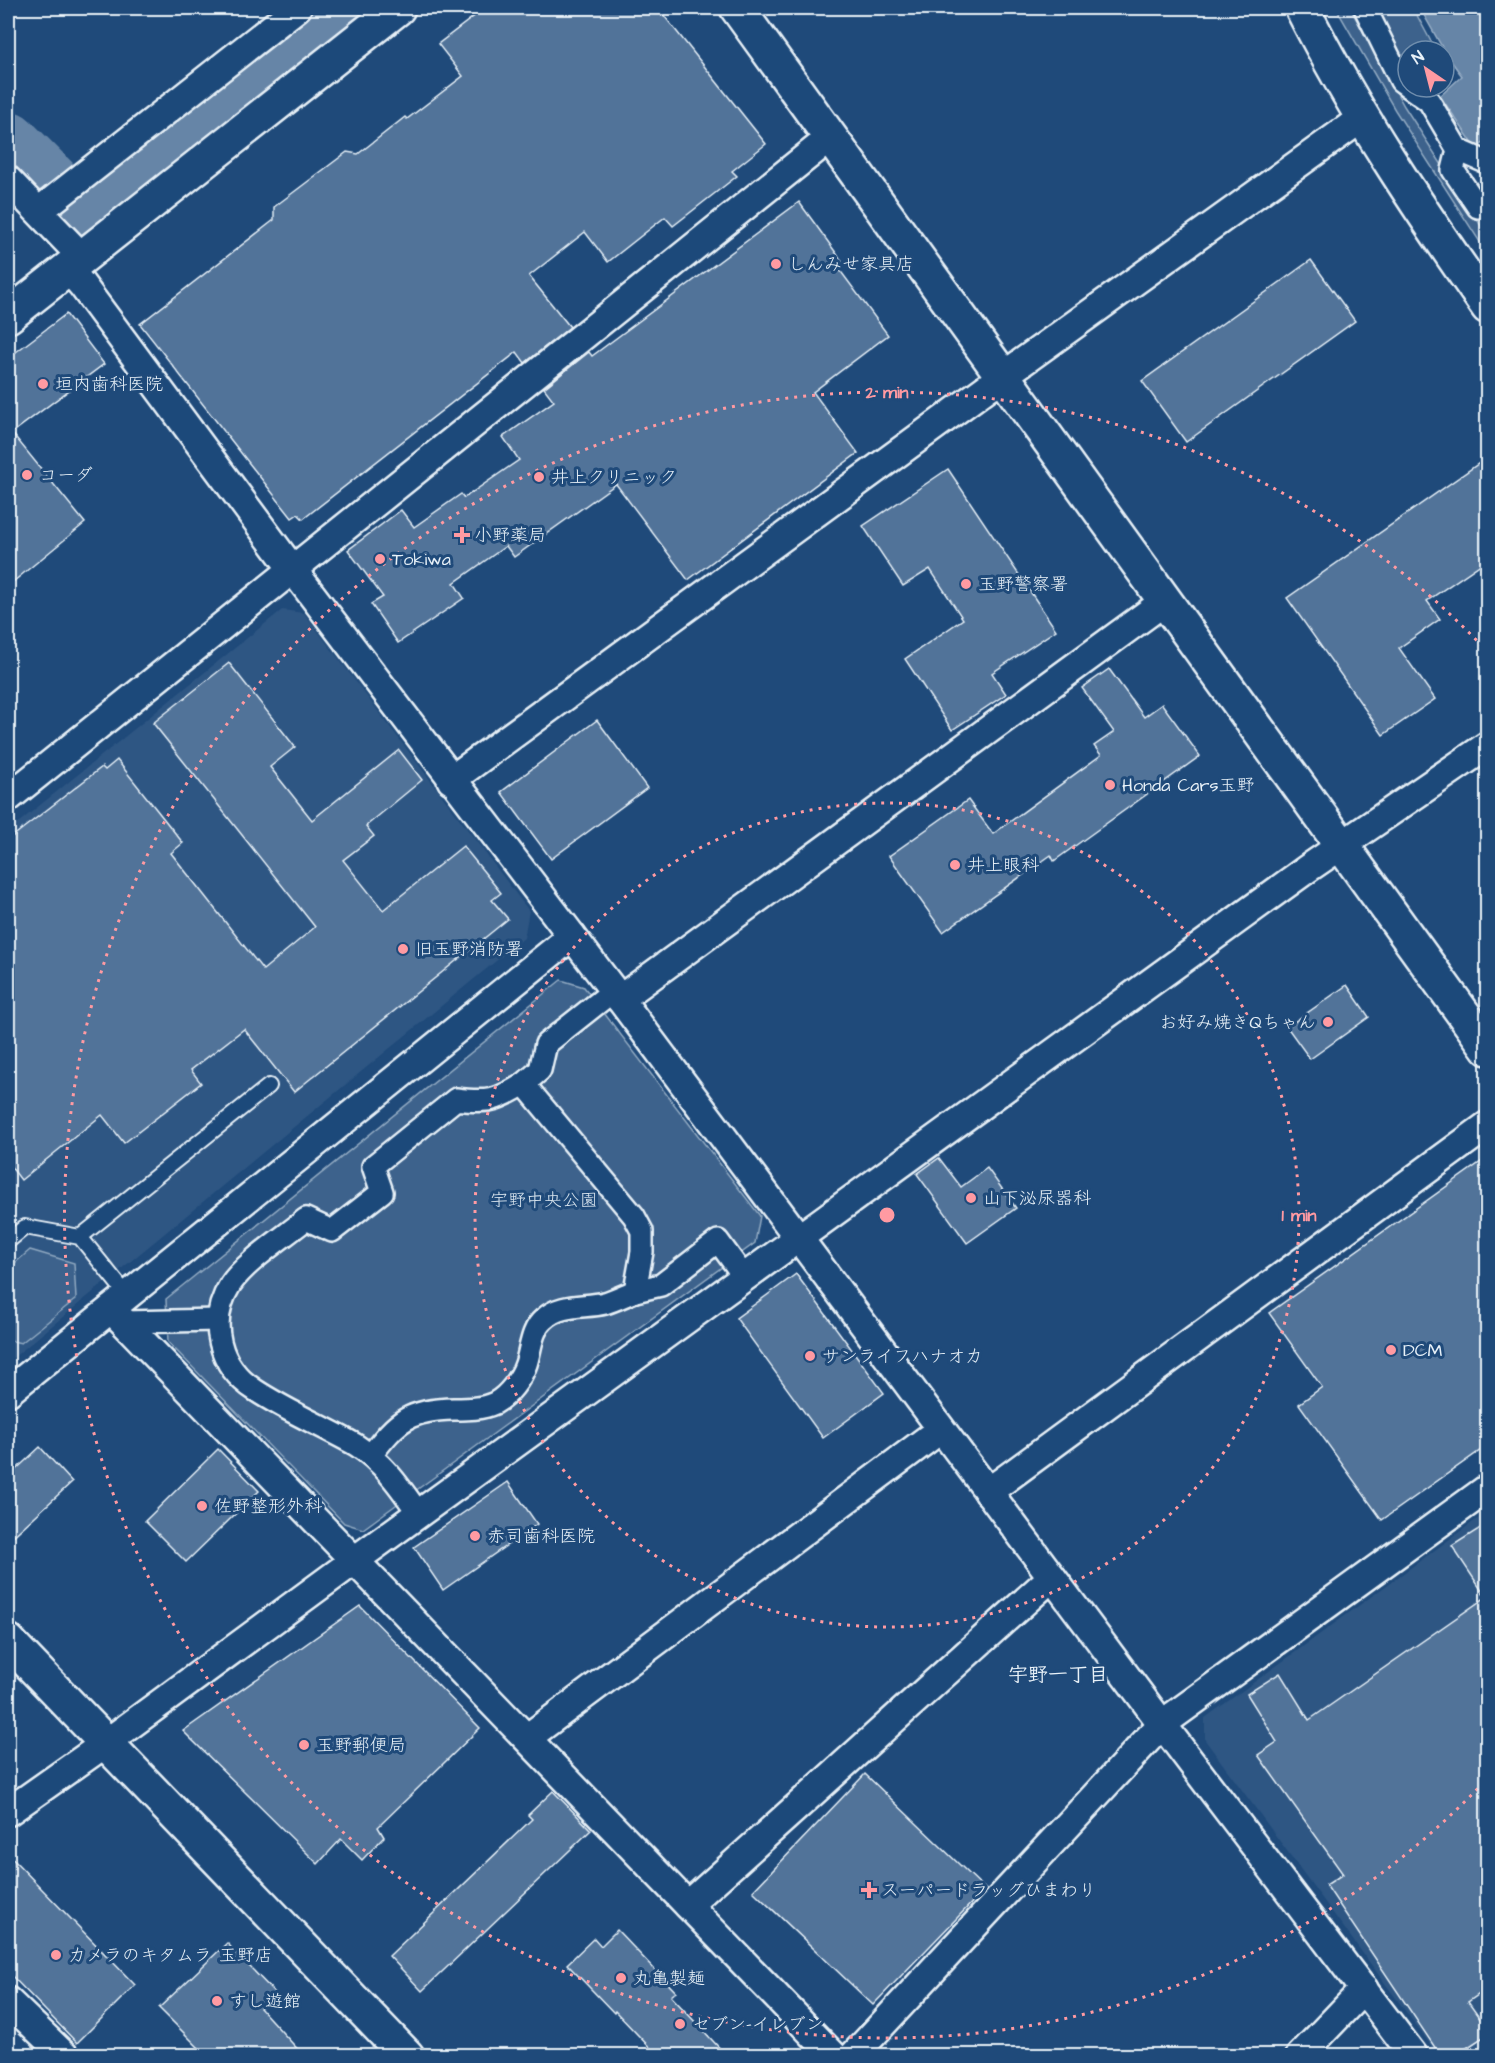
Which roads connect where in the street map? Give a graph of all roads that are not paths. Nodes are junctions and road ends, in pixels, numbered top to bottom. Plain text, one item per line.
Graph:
1 (297, 8) edge
2 (398, 8) edge
3 (737, 8) edge
4 (1302, 8) edge
5 (1365, 8) edge
6 (1396, 71) edge
7 (1426, 99) edge
8 (1362, 118) junction
9 (831, 137) junction
10 (1458, 150) junction
11 (1488, 163) edge
12 (8, 180) edge
13 (53, 200) junction
14 (1484, 210) edge
15 (75, 263) junction
16 (1488, 307) edge
17 (8, 316) edge
18 (1003, 376) junction
19 (293, 570) junction
20 (1165, 601) junction
21 (1488, 745) edge
22 (451, 780) junction
23 (8, 798) edge
24 (1342, 846) junction
25 (572, 936) junction
26 (616, 995) junction
27 (1488, 1048) edge
28 (524, 1083) junction
29 (269, 1086) dead end
30 (1488, 1125) edge
31 (80, 1237) junction
32 (799, 1239) junction
33 (8, 1241) edge
34 (745, 1278) junction
35 (635, 1291) junction
36 (121, 1309) junction
37 (218, 1320) junction
38 (8, 1392) edge
39 (941, 1429) junction
40 (371, 1455) junction
41 (1488, 1488) edge
42 (988, 1492) junction
43 (420, 1514) junction
44 (355, 1560) junction
45 (1052, 1577) junction
46 (8, 1641) edge
47 (1162, 1724) junction
48 (527, 1738) junction
49 (106, 1743) junction
50 (8, 1812) edge
51 (688, 1905) junction
52 (1364, 1989) junction
53 (8, 2001) edge
54 (65, 2055) edge
55 (407, 2055) edge
56 (834, 2055) edge
57 (853, 2055) edge
58 (1300, 2055) edge
59 (1414, 2055) edge

1 - 13 street
2 - 15 street
3 - 9 street
4 - 8 street
5 - 6 street
7 - 10 street
8 - 16 street
8 - 18 street
9 - 18 street
9 - 19 street
10 - 11 street
10 - 14 street
12 - 13 street
13 - 15 street
15 - 17 street
15 - 19 street
18 - 20 street
18 - 22 street
19 - 22 street
19 - 23 street
20 - 24 street
20 - 26 street
21 - 24 street
22 - 25 street
24 - 27 street
24 - 32 street
25 - 26 street
25 - 36 street
26 - 28 street
26 - 32 street
28 - 35 street
28 - 37 street
29 - 31 lane
30 - 42 street
31 - 33 lane
31 - 36 lane
32 - 34 street
32 - 39 street
34 - 35 street
34 - 43 street
35 - 40 street
36 - 37 street
36 - 38 street
36 - 44 street
37 - 40 street
39 - 42 street
39 - 48 street
40 - 43 street
41 - 47 street
42 - 45 street
43 - 44 street
44 - 48 street
44 - 49 street
45 - 47 street
45 - 51 street
46 - 49 street
47 - 52 street
47 - 57 street
48 - 51 street
49 - 50 street
49 - 55 street
51 - 56 street
52 - 58 street
52 - 59 street
53 - 54 street

